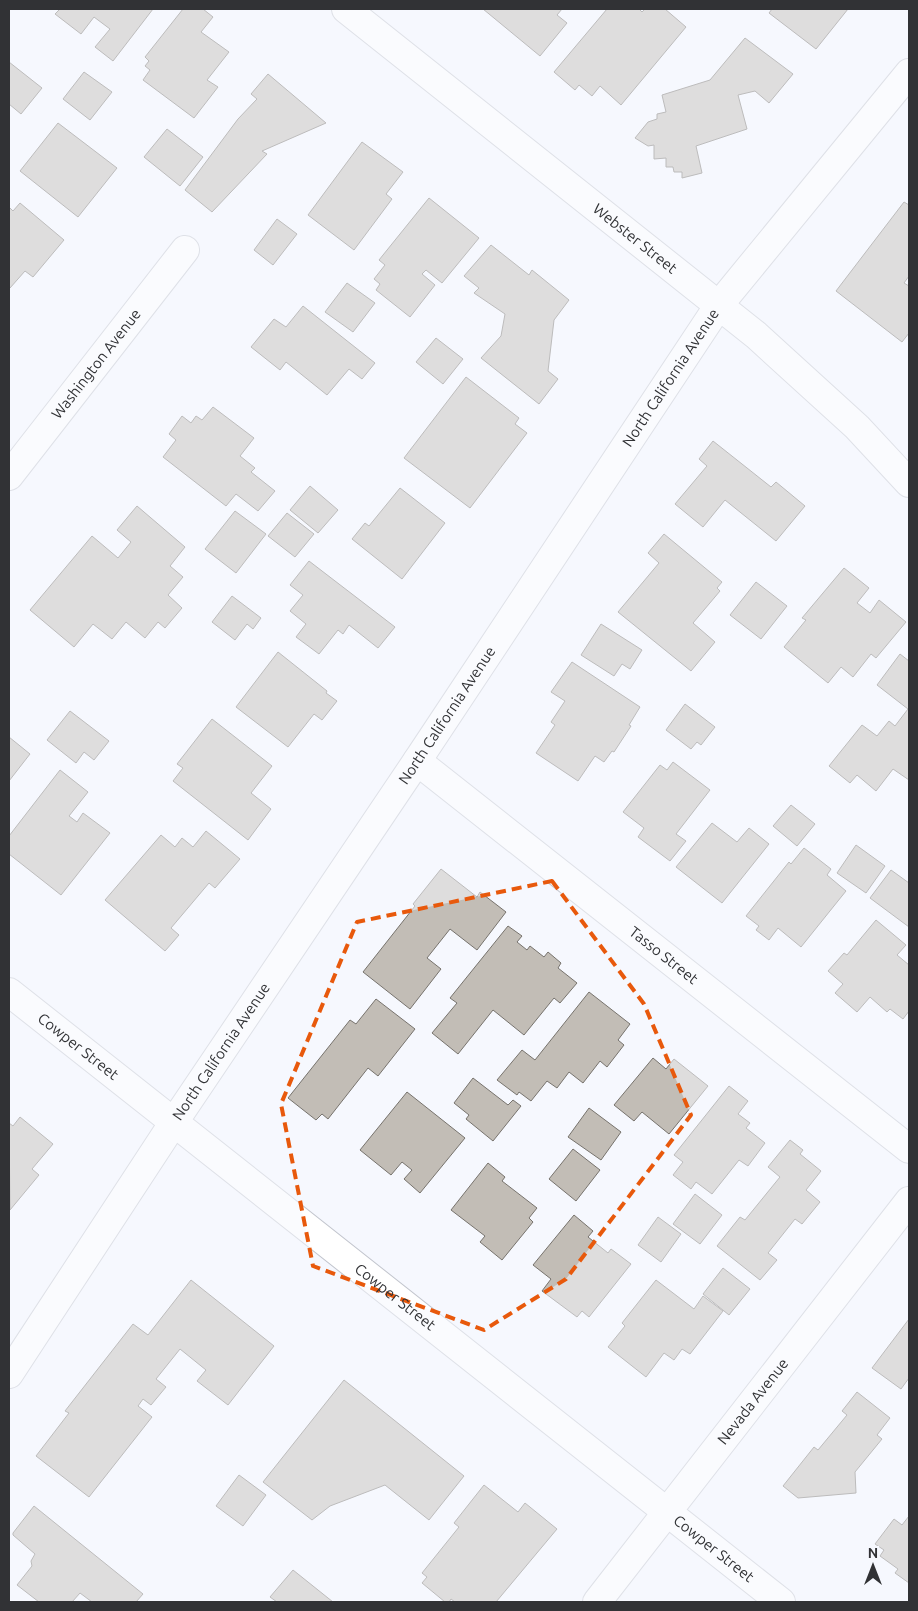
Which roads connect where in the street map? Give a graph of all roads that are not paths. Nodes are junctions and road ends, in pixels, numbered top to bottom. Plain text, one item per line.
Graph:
1 (346, 9) edge
2 (909, 73) edge
3 (185, 250) dead end
4 (719, 305) junction
5 (9, 476) edge
6 (909, 483) edge
7 (417, 761) junction
8 (9, 992) edge
9 (174, 1122) junction
10 (909, 1149) edge
11 (909, 1201) edge
12 (9, 1374) edge
13 (668, 1512) junction
14 (597, 1602) edge
15 (782, 1602) edge

1 - 4 street, Webster Street
2 - 4 street, North California Avenue
3 - 5 street, Washington Avenue
4 - 6 street, Webster Street
4 - 7 street, North California Avenue
7 - 9 street, North California Avenue
7 - 10 street, Tasso Street
8 - 9 street, Cowper Street
9 - 12 street, North California Avenue
9 - 13 street, Cowper Street
11 - 13 street, Nevada Avenue
13 - 14 street, Nevada Avenue
13 - 15 street, Cowper Street

